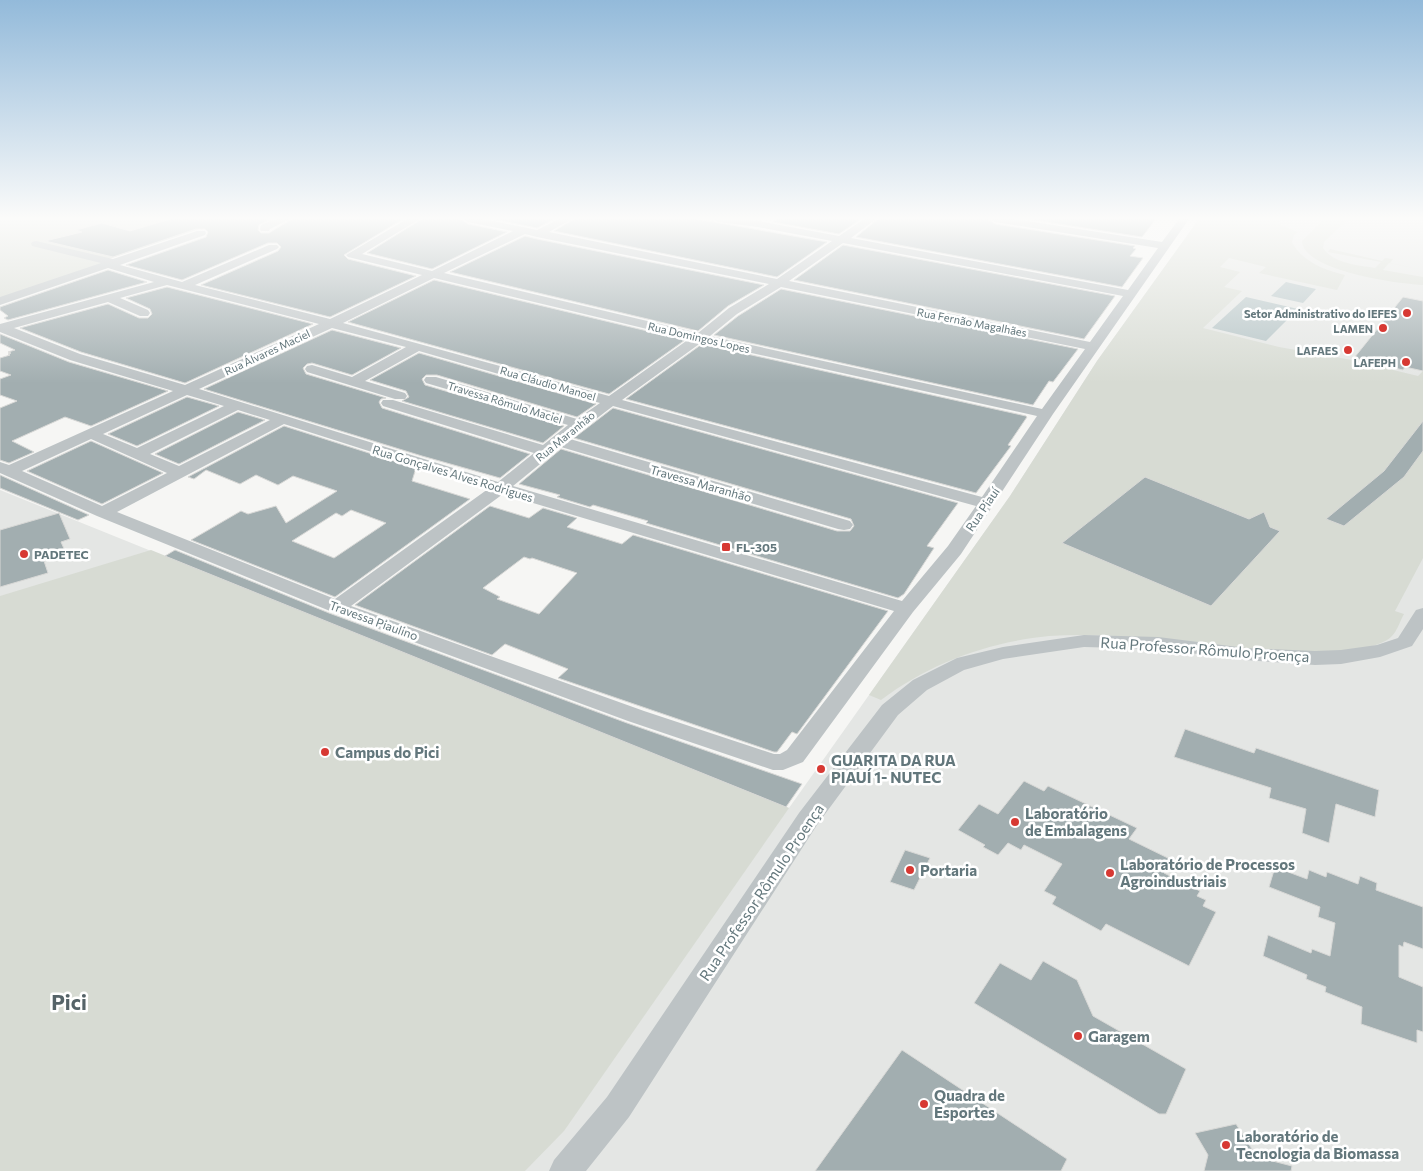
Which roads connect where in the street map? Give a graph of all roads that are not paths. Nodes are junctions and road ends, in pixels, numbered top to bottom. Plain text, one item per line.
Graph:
1 (83, 274) edge
2 (141, 274) edge
3 (212, 274) edge
4 (431, 274) joint
5 (733, 274) edge
6 (793, 274) edge
7 (1021, 274) edge
8 (1144, 274) edge
9 (166, 282) junction
10 (779, 283) junction
11 (183, 286) junction
12 (1129, 294) junction
13 (109, 298) junction
14 (0, 301) edge
15 (144, 312) dead end
16 (332, 323) junction
17 (2, 328) edge
18 (700, 338) junction
19 (417, 347) junction
20 (1093, 347) junction
21 (312, 368) dead end
22 (432, 380) dead end
23 (354, 381) junction
24 (187, 390) junction
25 (610, 401) junction
26 (236, 405) junction
27 (1046, 414) junction
28 (282, 419) junction
29 (579, 424) junction
30 (91, 434) junction
31 (552, 446) junction
32 (138, 454) junction
33 (5, 469) edge
34 (179, 472) junction
35 (501, 488) junction
36 (986, 503) junction
37 (103, 512) junction
38 (844, 525) dead end
39 (337, 607) junction
40 (906, 608) junction
41 (1423, 614) edge
42 (754, 756) joint
43 (565, 1171) edge

1 - 14 street
2 - 9 street, Rua Cláudio Manoel
3 - 11 street
4 - 16 street, Rua Álvares Maciel
4 - 18 street, Rua Domingos Lopes
5 - 10 street, Rua Fernão Magalhães
6 - 10 street, Rua Maranhão
7 - 12 street
8 - 12 street, Rua Piauí
9 - 11 street, Rua Cláudio Manoel
9 - 13 street
10 - 18 street, Rua Maranhão
10 - 20 street, Rua Fernão Magalhães
11 - 16 street, Rua Cláudio Manoel
12 - 20 street, Rua Piauí
13 - 15 street
13 - 17 street
16 - 19 street, Rua Cláudio Manoel
16 - 24 street, Rua Álvares Maciel
17 - 24 street, Rua Gonçalves Alves Rodrigues
18 - 25 street, Rua Maranhão
18 - 27 street, Rua Domingos Lopes
19 - 23 street
19 - 25 street, Rua Cláudio Manoel
20 - 27 street, Rua Piauí
21 - 23 street, Travessa Maranhão
22 - 29 street, Travessa Rômulo Maciel
23 - 31 street, Travessa Maranhão
24 - 26 street, Rua Gonçalves Alves Rodrigues
24 - 30 street, Rua Álvares Maciel
25 - 29 street, Rua Maranhão
25 - 36 street, Rua Cláudio Manoel
26 - 28 street, Rua Gonçalves Alves Rodrigues
26 - 32 street
27 - 36 street, Rua Piauí
28 - 34 street
28 - 35 street, Rua Gonçalves Alves Rodrigues
29 - 31 street, Rua Maranhão
30 - 32 street
30 - 33 street, Rua Álvares Maciel
31 - 35 street, Rua Maranhão
31 - 38 street, Travessa Maranhão
32 - 34 street
33 - 37 street, Travessa Piaulino
34 - 37 street
35 - 39 street, Rua Maranhão
35 - 40 street, Rua Gonçalves Alves Rodrigues
36 - 40 street, Rua Piauí
37 - 39 street, Travessa Piaulino
39 - 42 street, Travessa Piaulino
40 - 42 street, Rua Piauí
41 - 43 street, Rua Professor Rômulo Proença

